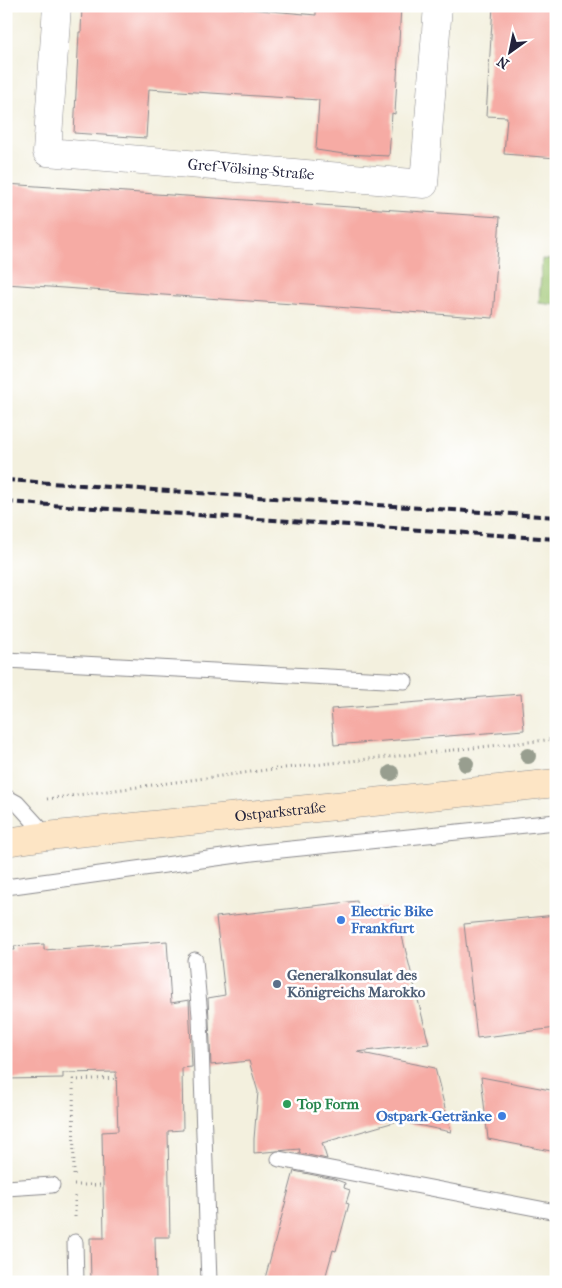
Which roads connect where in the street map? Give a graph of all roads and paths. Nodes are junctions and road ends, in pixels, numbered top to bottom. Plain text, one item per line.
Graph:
1 (57, 6) edge
2 (438, 6) edge
3 (6, 660) edge
4 (405, 682) dead end
5 (556, 739) edge
6 (556, 783) edge
7 (12, 800) edge
8 (556, 822) edge
9 (47, 836) junction
10 (6, 842) edge
11 (6, 887) edge
12 (195, 960) dead end
13 (117, 1078) dead end
14 (279, 1159) dead end
15 (74, 1185) junction
16 (103, 1185) dead end
17 (52, 1186) dead end
18 (6, 1188) edge
19 (556, 1212) edge
20 (76, 1242) joint
21 (76, 1282) edge
22 (210, 1282) edge

1 - 2 street, Gref-Völsing-Straße
3 - 4 lane
5 - 7 path
6 - 9 street, Ostparkstraße
7 - 9 lane
8 - 11 lane
9 - 10 street, Ostparkstraße
12 - 22 lane
13 - 15 path
14 - 19 lane
15 - 16 path
15 - 20 path
17 - 18 lane
20 - 21 lane

